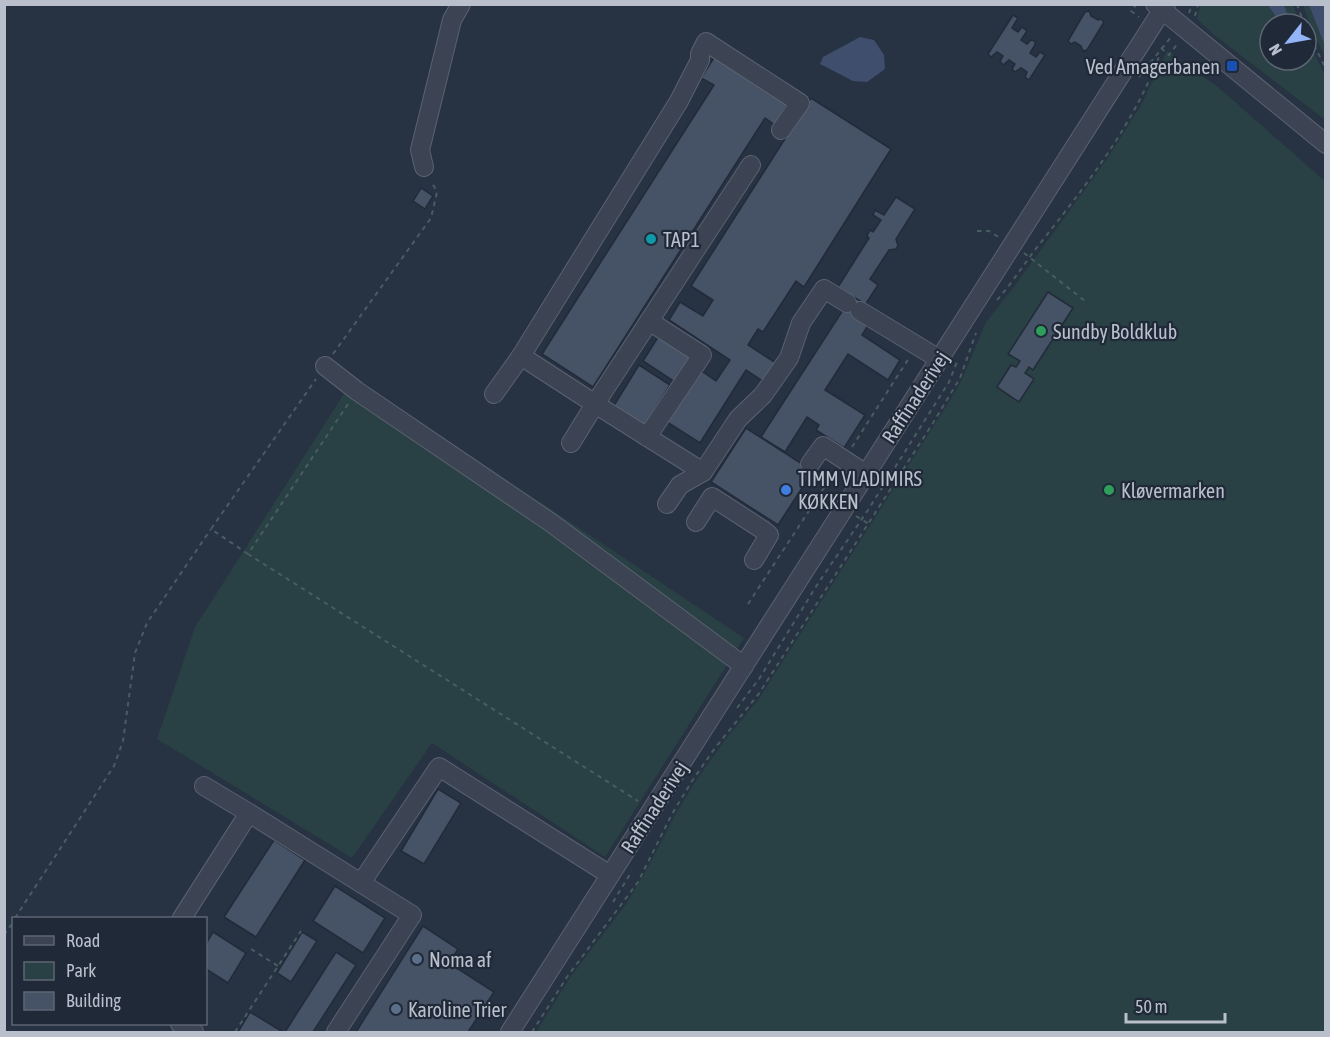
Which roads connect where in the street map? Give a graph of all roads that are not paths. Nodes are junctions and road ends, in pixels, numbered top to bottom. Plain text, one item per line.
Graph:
1 (461, 4) edge
2 (1161, 6) edge
3 (781, 129) dead end
4 (1326, 144) edge
5 (751, 165) dead end
6 (424, 167) road end
7 (648, 321) junction
8 (521, 356) junction
9 (939, 359) junction
10 (325, 366) road end
11 (494, 394) dead end
12 (595, 404) junction
13 (647, 437) junction
14 (571, 443) dead end
15 (810, 464) dead end
16 (703, 472) junction
17 (866, 474) junction
18 (667, 504) dead end
19 (696, 522) dead end
20 (754, 560) dead end
21 (744, 666) junction
22 (204, 786) dead end
23 (249, 813) junction
24 (610, 875) junction
25 (361, 883) junction
26 (183, 917) edge
27 (336, 1032) edge
28 (510, 1032) edge

1 - 6 street
2 - 4 street
2 - 9 street, Raffinaderivej
3 - 8 street
5 - 7 street
7 - 12 street
7 - 13 street
8 - 11 street
8 - 12 street
9 - 16 street
9 - 17 street, Raffinaderivej
10 - 21 street
12 - 13 street
12 - 14 street
13 - 16 street
15 - 17 street
16 - 18 street
17 - 21 street, Raffinaderivej
19 - 20 street
21 - 24 street, Raffinaderivej
22 - 23 street
23 - 25 street
23 - 26 street
24 - 25 street, Raffinaderivej
24 - 28 street, Raffinaderivej
25 - 27 street

